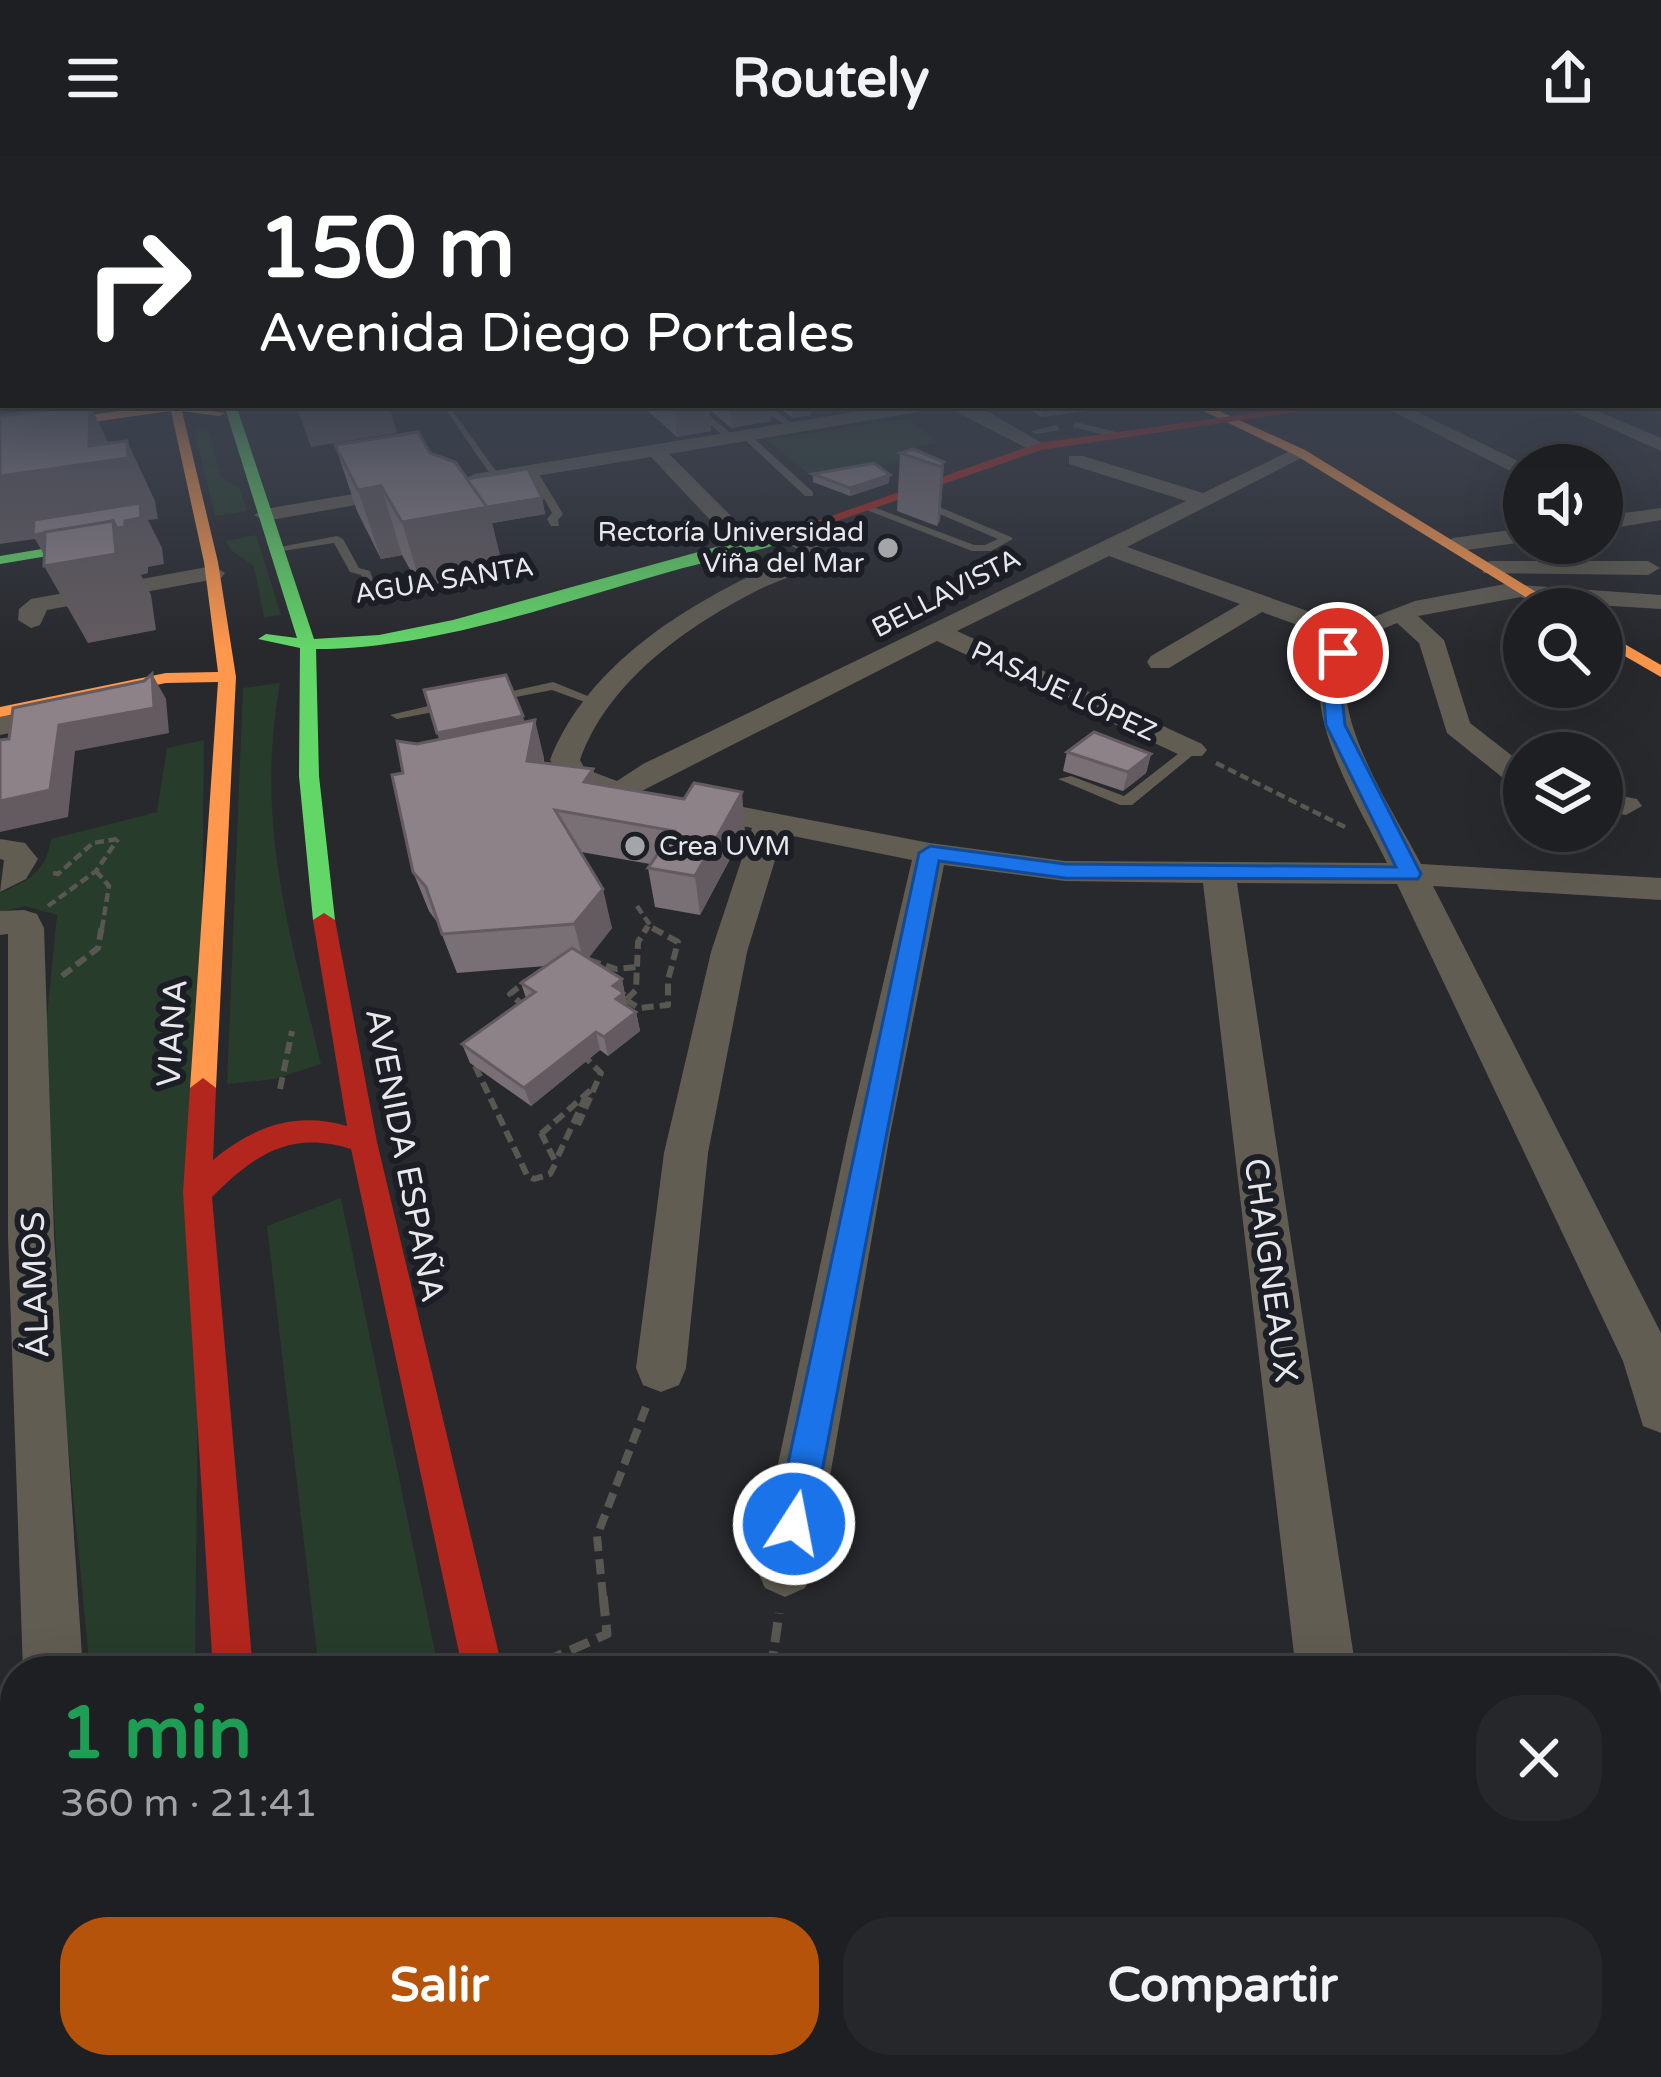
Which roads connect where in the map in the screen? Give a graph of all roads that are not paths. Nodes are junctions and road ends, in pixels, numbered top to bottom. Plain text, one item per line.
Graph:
1 (195, 469) edge
2 (222, 469) edge
3 (491, 469) edge
4 (546, 469) edge
5 (673, 469) edge
6 (778, 469) edge
7 (972, 469) edge
8 (1127, 469) edge
9 (1268, 469) edge
10 (1327, 469) edge
11 (532, 471) junction
12 (497, 476) junction
13 (809, 494) dead end
14 (900, 494) junction
15 (1202, 500) junction
16 (857, 509) junction
17 (1661, 514) edge
18 (1623, 518) edge
19 (213, 524) junction
20 (555, 524) dead end
21 (736, 534) dead end
22 (1503, 538) edge
23 (800, 540) junction
24 (1453, 545) junction
25 (1105, 547) junction
26 (276, 549) junction
27 (933, 551) dead end
28 (0, 560) edge
29 (212, 568) junction
30 (1490, 568) junction
31 (1648, 568) dead end
32 (1522, 588) edge
33 (53, 590) edge
34 (374, 592) dead end
35 (1503, 595) edge
36 (1623, 599) edge
37 (1661, 602) edge
38 (1259, 603) junction
39 (220, 605) junction
40 (1401, 614) junction
41 (18, 618) dead end
42 (938, 632) junction
43 (1350, 635) junction
44 (304, 637) junction
45 (1623, 649) edge
46 (1160, 662) dead end
47 (1661, 672) edge
48 (227, 677) junction
49 (166, 678) junction
50 (593, 701) junction
51 (0, 712) edge
52 (397, 715) dead end
53 (0, 726) edge
54 (1192, 750) joint
55 (1503, 764) edge
56 (1066, 779) dead end
57 (620, 793) junction
58 (770, 822) junction
59 (930, 853) junction
60 (1218, 870) junction
61 (1410, 874) junction
62 (1661, 889) edge
63 (12, 923) edge
64 (363, 1142) junction
65 (197, 1193) junction
66 (15, 1241) edge
67 (661, 1368) road end
68 (1661, 1408) edge
69 (785, 1568) road end
70 (52, 1656) edge
71 (232, 1656) edge
72 (481, 1656) edge
73 (1324, 1656) edge

1 - 19 main road, VIANA
2 - 19 main road
3 - 12 lane
4 - 11 street
5 - 21 street
6 - 13 lane
7 - 14 main road, AGUA SANTA
8 - 15 street
9 - 15 street, BELLAVISTA
10 - 24 main road
11 - 12 street
11 - 20 lane
12 - 19 street
14 - 16 main road, AGUA SANTA
14 - 16 lane
15 - 25 street, BELLAVISTA
16 - 23 main road, AGUA SANTA
16 - 27 lane
17 - 18 street
19 - 26 main road, AVENIDA ESPAÑA
19 - 28 main road
19 - 29 main road, VIANA
22 - 24 street
23 - 44 main road, AGUA SANTA
23 - 50 street
24 - 30 main road
25 - 38 street
25 - 42 street, BELLAVISTA
26 - 34 lane
26 - 44 main road, AVENIDA ESPAÑA
29 - 33 street
29 - 39 main road, VIANA
29 - 41 street
30 - 31 street
30 - 32 main road
35 - 40 street
36 - 37 street
38 - 43 street
38 - 46 street
39 - 44 main road
39 - 48 main road, VIANA
40 - 43 street
40 - 55 street
42 - 54 street, PASAJE LÓPEZ
42 - 57 street, BELLAVISTA
43 - 61 street
44 - 64 main road, AVENIDA ESPAÑA
45 - 47 main road
48 - 49 main road
48 - 65 main road, VIANA
49 - 51 main road
49 - 53 street
50 - 52 lane
50 - 57 street
54 - 56 lane
57 - 58 street
58 - 59 street
58 - 67 street
59 - 60 street
59 - 69 street
60 - 61 street
60 - 73 street, CHAIGNEAUX
61 - 62 street
61 - 68 street
63 - 66 street, ÁLAMOS
64 - 65 main road
64 - 72 main road, AVENIDA ESPAÑA
65 - 71 main road, VIANA
66 - 70 street, ÁLAMOS

